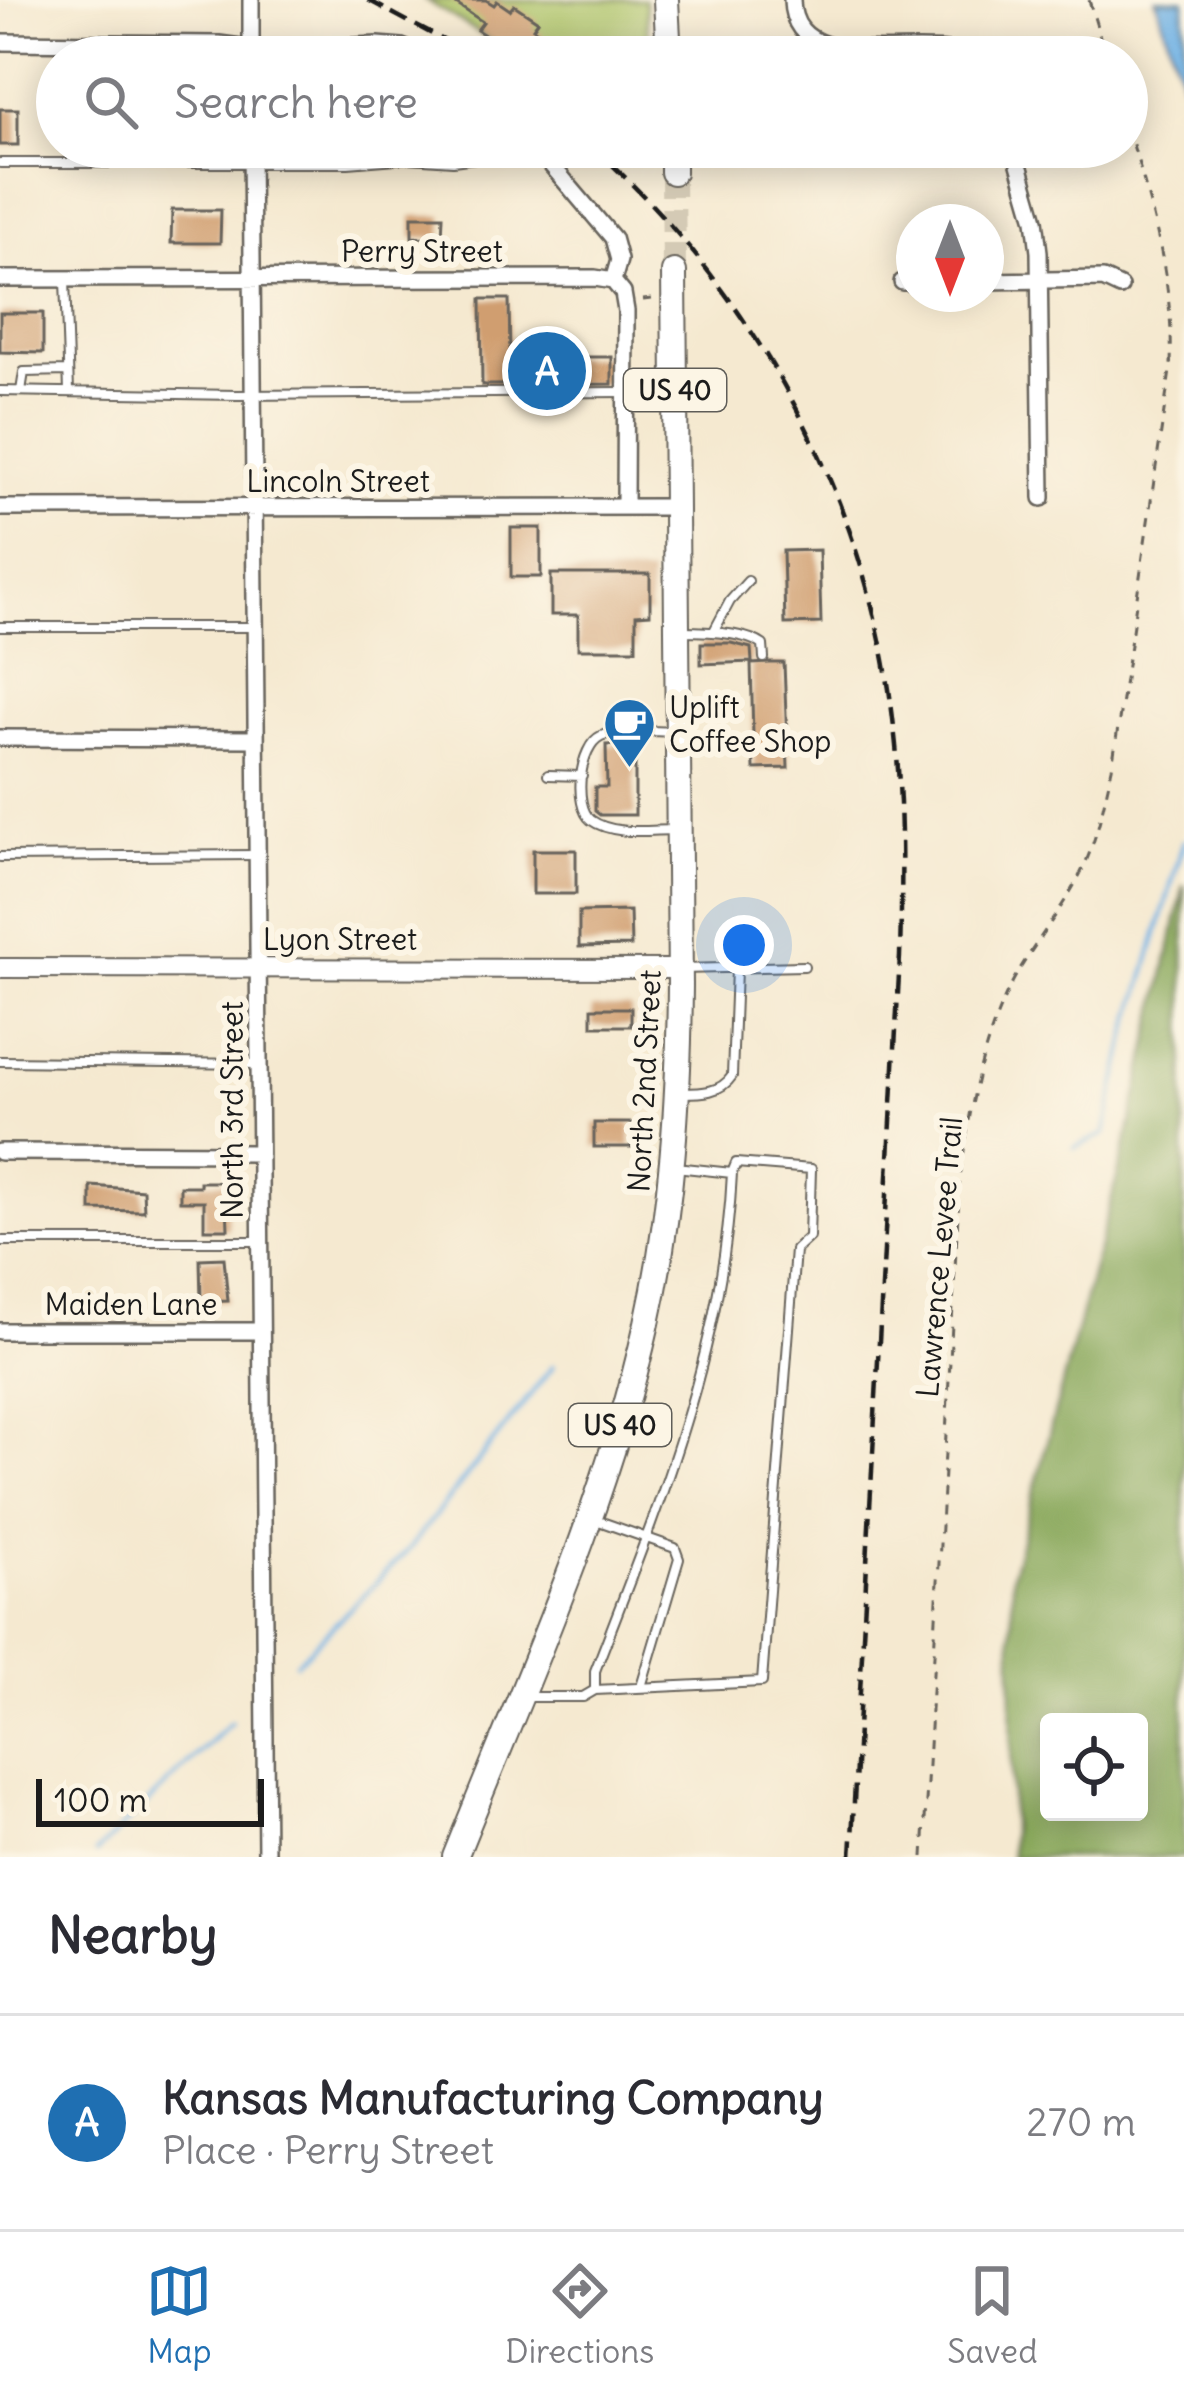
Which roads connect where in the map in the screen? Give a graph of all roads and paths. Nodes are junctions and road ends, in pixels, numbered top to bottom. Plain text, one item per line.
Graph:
1 (251, 0) edge
2 (666, 0) edge
3 (792, 0) edge
4 (1089, 0) edge
5 (250, 36) edge
6 (668, 36) edge
7 (807, 36) edge
8 (1100, 36) edge
9 (0, 42) edge
10 (36, 42) edge
11 (36, 162) edge
12 (0, 163) edge
13 (251, 168) edge
14 (554, 168) edge
15 (1020, 168) edge
16 (1140, 168) edge
17 (674, 272) tunnel mouth
18 (0, 279) edge
19 (64, 279) junction
20 (252, 279) junction
21 (1004, 280) edge
22 (1040, 280) junction
23 (613, 281) junction
24 (1120, 287) dead end
25 (644, 299) dead end
26 (652, 299) dead end
27 (68, 371) junction
28 (0, 391) edge
29 (21, 391) junction
30 (69, 392) junction
31 (626, 392) junction
32 (253, 394) junction
33 (1042, 498) dead end
34 (625, 507) junction
35 (676, 507) junction
36 (0, 508) edge
37 (254, 508) junction
38 (748, 581) dead end
39 (0, 627) edge
40 (255, 627) junction
41 (676, 631) junction
42 (714, 631) junction
43 (764, 658) dead end
44 (677, 732) junction
45 (0, 738) edge
46 (256, 739) junction
47 (548, 775) dead end
48 (583, 776) junction
49 (679, 830) junction
50 (257, 855) junction
51 (0, 856) edge
52 (804, 965) dead end
53 (0, 968) edge
54 (736, 968) junction
55 (258, 969) junction
56 (680, 969) junction
57 (0, 1061) edge
58 (257, 1064) junction
59 (678, 1093) junction
60 (0, 1152) edge
61 (258, 1153) junction
62 (672, 1167) junction
63 (732, 1173) junction
64 (259, 1240) junction
65 (0, 1241) edge
66 (0, 1331) edge
67 (261, 1331) junction
68 (589, 1518) junction
69 (646, 1539) junction
70 (640, 1688) junction
71 (596, 1690) junction
72 (519, 1696) junction
73 (266, 1857) edge
74 (455, 1857) edge
75 (922, 1857) edge

1 - 5 street
2 - 6 highway
3 - 7 street
4 - 8 path
9 - 10 street
11 - 12 lane
13 - 20 street, North 3rd Street
14 - 23 street
15 - 22 street
16 - 75 path, Lawrence Levee Trail
17 - 35 highway, North 2nd Street / US 40
18 - 19 street, Perry Street
19 - 20 street, Perry Street
19 - 27 lane
20 - 23 street, Perry Street
20 - 32 street, North 3rd Street
21 - 22 street
22 - 24 street
22 - 33 street
23 - 31 street
25 - 26 path
27 - 29 lane
27 - 30 lane
28 - 29 lane
29 - 30 lane
30 - 32 lane
31 - 32 lane
31 - 34 street
32 - 37 street, North 3rd Street
34 - 35 street, Lincoln Street
34 - 37 street, Lincoln Street
35 - 41 highway, North 2nd Street / US 40
36 - 37 street, Lincoln Street
37 - 40 street, North 3rd Street
38 - 42 lane
39 - 40 lane
40 - 46 street, North 3rd Street
41 - 42 lane
41 - 44 highway, North 2nd Street / US 40
42 - 43 lane
44 - 48 lane
44 - 49 highway, North 2nd Street / US 40
45 - 46 street
46 - 50 street, North 3rd Street
47 - 48 lane
48 - 49 lane
49 - 56 highway, North 2nd Street / US 40
50 - 51 lane
50 - 55 street, North 3rd Street
52 - 54 lane
53 - 55 street, Lyon Street
54 - 56 lane
54 - 59 lane
55 - 56 street, Lyon Street
55 - 58 street, North 3rd Street
56 - 59 highway, North 2nd Street / US 40
57 - 58 lane
58 - 61 street, North 3rd Street
59 - 62 highway, North 2nd Street / US 40
60 - 61 street
61 - 64 street, North 3rd Street
62 - 63 lane
62 - 68 highway, North 2nd Street / US 40
63 - 69 lane
63 - 70 lane
64 - 65 lane
64 - 67 street, North 3rd Street
66 - 67 street, Maiden Lane
67 - 73 street, North 3rd Street
68 - 69 lane
68 - 72 highway, North 2nd Street / US 40
69 - 70 lane
69 - 71 lane
70 - 71 lane
71 - 72 lane
72 - 74 highway, North 2nd Street / US 40

